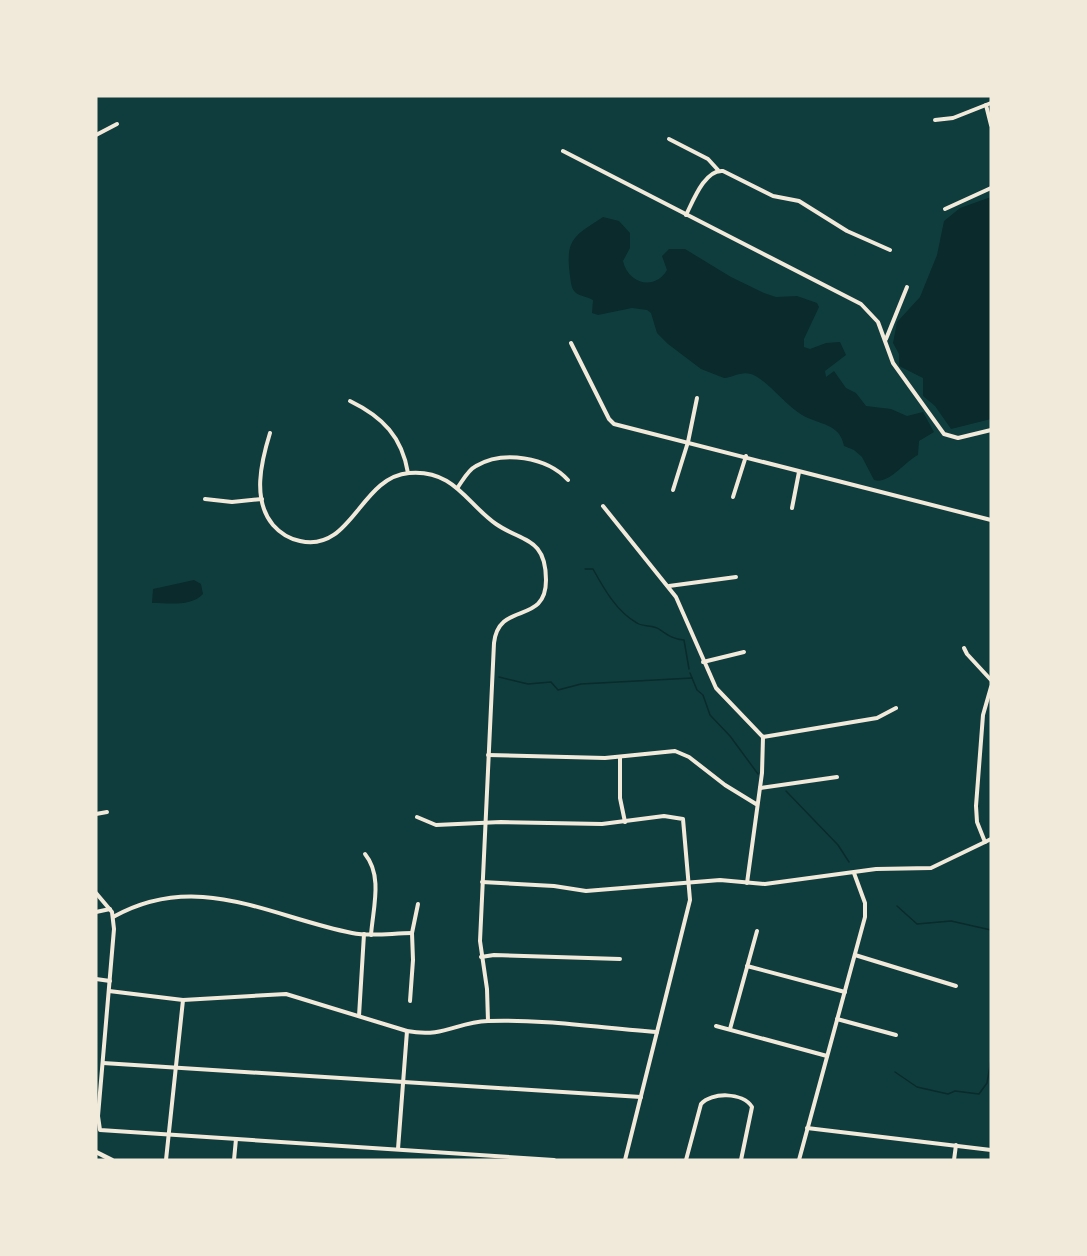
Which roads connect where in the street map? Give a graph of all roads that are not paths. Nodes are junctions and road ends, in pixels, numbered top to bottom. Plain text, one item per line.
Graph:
1 (989, 104) edge
2 (935, 120) dead end
3 (117, 124) dead end
4 (991, 125) edge
5 (96, 135) edge
6 (669, 139) dead end
7 (563, 151) dead end
8 (718, 170) junction
9 (991, 188) edge
10 (945, 209) dead end
11 (686, 215) junction
12 (890, 250) dead end
13 (907, 287) dead end
14 (886, 340) junction
15 (571, 343) dead end
16 (697, 398) dead end
17 (350, 401) dead end
18 (991, 429) edge
19 (270, 434) dead end
20 (688, 442) junction
21 (746, 456) junction
22 (799, 472) junction
23 (408, 473) junction
24 (568, 480) dead end
25 (458, 487) junction
26 (673, 490) dead end
27 (733, 496) dead end
28 (205, 499) dead end
29 (262, 499) junction
30 (603, 506) dead end
31 (792, 508) dead end
32 (991, 520) edge
33 (736, 577) dead end
34 (669, 586) junction
35 (964, 648) dead end
36 (744, 652) dead end
37 (703, 662) junction
38 (991, 680) edge
39 (991, 687) edge
40 (896, 708) dead end
41 (763, 737) junction
42 (488, 755) junction
43 (620, 757) junction
44 (837, 777) dead end
45 (760, 788) junction
46 (756, 804) junction
47 (107, 813) dead end
48 (96, 814) edge
49 (417, 817) dead end
50 (485, 822) junction
51 (625, 822) junction
52 (991, 839) edge
53 (985, 842) junction
54 (365, 854) dead end
55 (854, 873) junction
56 (482, 882) junction
57 (690, 883) junction
58 (747, 883) junction
59 (96, 893) edge
60 (418, 904) dead end
61 (110, 909) junction
62 (96, 912) edge
63 (113, 917) junction
64 (757, 931) dead end
65 (412, 933) junction
66 (364, 934) junction
67 (371, 934) junction
68 (855, 955) junction
69 (481, 957) junction
70 (620, 959) dead end
71 (747, 966) junction
72 (96, 979) edge
73 (110, 981) junction
74 (956, 986) dead end
75 (109, 991) junction
76 (845, 992) junction
77 (183, 1000) junction
78 (410, 1001) dead end
79 (359, 1016) junction
80 (837, 1019) junction
81 (488, 1021) junction
82 (716, 1026) dead end
83 (730, 1029) junction
84 (407, 1031) junction
85 (657, 1032) junction
86 (896, 1035) dead end
87 (827, 1056) junction
88 (103, 1063) junction
89 (176, 1066) junction
90 (403, 1082) junction
91 (641, 1097) junction
92 (807, 1128) junction
93 (98, 1131) edge
94 (169, 1134) junction
95 (236, 1139) junction
96 (956, 1145) junction
97 (399, 1149) junction
98 (991, 1150) edge
99 (96, 1152) edge
100 (112, 1160) edge
101 (166, 1160) edge
102 (234, 1160) edge
103 (554, 1160) edge
104 (625, 1160) edge
105 (687, 1160) edge
106 (741, 1160) edge
107 (799, 1160) edge
108 (954, 1160) edge

1 - 2 street
1 - 4 street
3 - 5 street
6 - 8 street
7 - 11 street
8 - 11 street
8 - 12 street
9 - 10 street
11 - 14 street
13 - 14 street
14 - 18 street
15 - 20 street
16 - 20 street
17 - 23 street
19 - 29 street
20 - 21 street
20 - 26 street
21 - 22 street
21 - 27 street
22 - 31 street
22 - 32 street
23 - 25 street
23 - 29 street
24 - 25 street
25 - 42 street
28 - 29 street
30 - 34 street
33 - 34 street
34 - 37 street
35 - 38 street
36 - 37 street
37 - 41 street
39 - 53 street
40 - 41 street
41 - 45 street
42 - 43 street
42 - 50 street
43 - 46 street
43 - 51 street
44 - 45 street
45 - 46 street
46 - 58 street
47 - 48 street
49 - 50 street
50 - 51 street
50 - 56 street
51 - 57 street
52 - 53 street
53 - 55 street
54 - 67 street
55 - 58 street
55 - 68 street
56 - 57 street
56 - 69 street
57 - 58 street
57 - 85 street
59 - 61 street
60 - 65 street
61 - 62 street
61 - 63 street
63 - 66 street
63 - 73 street
64 - 71 street
65 - 67 street
65 - 78 street
66 - 67 street
66 - 79 street
68 - 74 street
68 - 76 street
69 - 70 street
69 - 81 street
71 - 76 street
71 - 83 street
72 - 73 street
73 - 75 street
75 - 77 street
75 - 88 street
76 - 80 street
77 - 79 street
77 - 89 street
79 - 84 street
80 - 86 street
80 - 87 street
81 - 84 street
81 - 85 street
82 - 83 street
83 - 87 street
84 - 90 street
85 - 91 street
87 - 92 street
88 - 89 street
88 - 93 street
89 - 90 street
89 - 94 street
90 - 91 street
90 - 97 street
91 - 104 street
92 - 96 street
92 - 107 street
93 - 94 street
94 - 95 street
94 - 101 street
95 - 97 street
95 - 102 street
96 - 98 street
96 - 108 street
97 - 103 street
99 - 100 street
105 - 106 street

